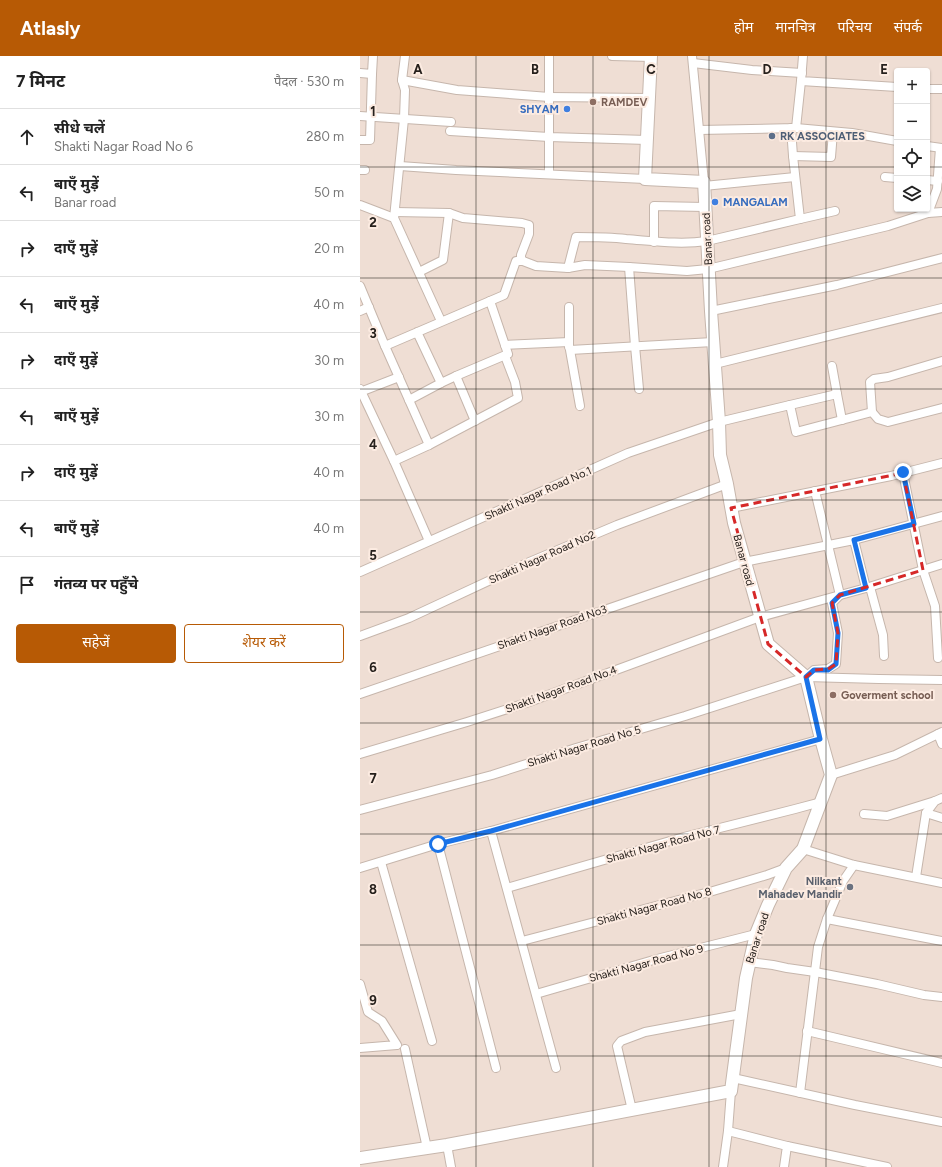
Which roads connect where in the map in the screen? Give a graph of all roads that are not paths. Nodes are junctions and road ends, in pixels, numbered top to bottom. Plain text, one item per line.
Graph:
1 (373, 56) edge
2 (405, 56) edge
3 (549, 56) edge
4 (612, 56) edge
5 (651, 56) edge
6 (803, 56) edge
7 (692, 60) edge
8 (360, 73) edge
9 (372, 74) junction
10 (801, 77) junction
11 (402, 80) junction
12 (894, 87) edge
13 (930, 89) edge
14 (942, 90) edge
15 (549, 97) junction
16 (649, 98) junction
17 (360, 116) edge
18 (371, 117) junction
19 (404, 119) junction
20 (451, 122) dead end
21 (794, 128) junction
22 (699, 130) junction
23 (450, 131) dead end
24 (833, 132) junction
25 (549, 137) junction
26 (360, 140) edge
27 (647, 140) junction
28 (894, 140) edge
29 (930, 146) edge
30 (941, 148) edge
31 (792, 156) junction
32 (400, 166) junction
33 (549, 174) junction
34 (795, 177) junction
35 (885, 177) dead end
36 (894, 178) edge
37 (645, 179) junction
38 (930, 180) edge
39 (938, 181) junction
40 (704, 184) junction
41 (360, 205) edge
42 (705, 207) junction
43 (834, 211) dead end
44 (942, 212) edge
45 (450, 214) junction
46 (928, 214) junction
47 (395, 215) junction
48 (800, 219) junction
49 (707, 241) junction
50 (654, 242) junction
51 (942, 258) edge
52 (523, 261) junction
53 (629, 267) junction
54 (568, 268) junction
55 (708, 269) junction
56 (419, 272) junction
57 (360, 286) edge
58 (490, 301) junction
59 (369, 307) junction
60 (569, 307) dead end
61 (942, 308) edge
62 (360, 311) edge
63 (711, 311) junction
64 (441, 322) junction
65 (417, 332) junction
66 (713, 342) junction
67 (505, 345) junction
68 (385, 346) junction
69 (569, 346) junction
70 (635, 346) junction
71 (504, 356) junction
72 (942, 361) edge
73 (715, 364) junction
74 (832, 366) dead end
75 (456, 376) junction
76 (399, 377) junction
77 (441, 384) junction
78 (640, 389) dead end
79 (360, 391) edge
80 (837, 394) junction
81 (409, 400) junction
82 (790, 405) junction
83 (580, 406) dead end
84 (942, 408) edge
85 (872, 412) junction
86 (842, 420) junction
87 (475, 421) junction
88 (719, 422) junction
89 (429, 445) junction
90 (394, 461) junction
91 (942, 463) edge
92 (903, 472) junction
93 (727, 484) junction
94 (815, 491) junction
95 (731, 508) junction
96 (942, 516) edge
97 (914, 524) junction
98 (854, 540) junction
99 (429, 541) junction
100 (827, 546) junction
101 (744, 562) junction
102 (942, 564) edge
103 (923, 570) junction
104 (360, 572) edge
105 (868, 587) junction
106 (840, 595) junction
107 (760, 617) junction
108 (360, 636) edge
109 (884, 656) dead end
110 (938, 658) dead end
111 (806, 677) junction
112 (942, 680) edge
113 (360, 694) edge
114 (940, 733) edge
115 (820, 739) junction
116 (942, 744) edge
117 (360, 754) edge
118 (831, 774) junction
119 (938, 800) edge
120 (820, 802) junction
121 (360, 810) edge
122 (926, 813) junction
123 (864, 814) dead end
124 (942, 818) edge
125 (491, 831) junction
126 (438, 844) junction
127 (803, 849) junction
128 (381, 862) junction
129 (854, 865) junction
130 (360, 868) edge
131 (786, 868) junction
132 (916, 877) junction
133 (942, 883) edge
134 (506, 888) junction
135 (827, 919) junction
136 (756, 934) junction
137 (522, 941) junction
138 (942, 941) edge
139 (749, 962) junction
140 (815, 972) junction
141 (360, 984) edge
142 (536, 994) junction
143 (942, 997) edge
144 (741, 1014) junction
145 (807, 1031) junction
146 (432, 1041) dead end
147 (360, 1048) edge
148 (405, 1049) dead end
149 (942, 1063) edge
150 (496, 1068) dead end
151 (556, 1068) dead end
152 (733, 1078) junction
153 (731, 1091) junction
154 (800, 1093) junction
155 (632, 1110) junction
156 (942, 1113) edge
157 (941, 1121) edge
158 (728, 1131) junction
159 (447, 1145) junction
160 (787, 1146) junction
161 (427, 1148) junction
162 (360, 1157) edge
163 (451, 1167) edge
164 (722, 1167) edge
165 (784, 1167) edge
166 (887, 1167) edge

1 - 9 street
2 - 11 street
3 - 15 street
4 - 5 street
5 - 16 street
6 - 10 street
7 - 10 street
7 - 22 street
8 - 9 street
9 - 18 street
10 - 12 street
10 - 21 street
11 - 15 street
11 - 19 street
13 - 14 street
15 - 16 street
15 - 25 street
16 - 27 street
17 - 18 street
18 - 19 street
18 - 26 street
19 - 20 street
19 - 32 street
21 - 22 street
21 - 24 street
21 - 31 street
22 - 40 street
23 - 25 street
24 - 28 street
24 - 31 street
25 - 27 street
25 - 33 street
27 - 37 street
29 - 30 street
30 - 39 street
31 - 34 street
32 - 33 street
32 - 47 street
33 - 37 street
34 - 40 street
34 - 48 street
35 - 36 street
37 - 40 street
38 - 39 street
39 - 46 street
40 - 42 street, Banar road
41 - 47 street
42 - 49 street, Banar road
42 - 50 street
43 - 48 street
44 - 46 street
45 - 47 street
45 - 52 street
45 - 56 street
46 - 55 street
47 - 56 street
48 - 49 street
49 - 50 street
49 - 55 street, Banar road
50 - 54 street
51 - 63 street
52 - 54 street
52 - 58 street
53 - 54 street
53 - 55 street
53 - 70 street
55 - 63 street, Banar road
56 - 64 street
57 - 59 street
58 - 64 street
58 - 67 street
59 - 62 street
59 - 68 street
60 - 69 street
61 - 73 street
63 - 66 street, Banar road
64 - 65 street
65 - 68 street
65 - 77 street
66 - 70 street
66 - 73 street, Banar road
67 - 69 street
67 - 71 street
68 - 76 street
69 - 70 street
69 - 83 street
70 - 78 street
71 - 75 street
71 - 87 street
72 - 85 street
73 - 88 street, Banar road
74 - 80 street
75 - 77 street
75 - 87 street
76 - 79 street
76 - 81 street
77 - 81 street
79 - 90 street
80 - 82 street, Shakti Nagar Road No.1
80 - 86 street
81 - 89 street
82 - 86 street
82 - 88 street, Shakti Nagar Road No.1
84 - 85 street
85 - 86 street
87 - 89 street
88 - 93 street, Banar road
88 - 99 street, Shakti Nagar Road No.1
89 - 90 street
90 - 99 street
91 - 92 street
92 - 94 street
92 - 97 street
93 - 95 street, Banar road
93 - 108 street, Shakti Nagar Road No2
94 - 95 street
94 - 100 street
95 - 101 street, Banar road
96 - 97 street, Shakti Nagar Road No3
97 - 98 street, Shakti Nagar Road No3
97 - 103 street
98 - 100 street, Shakti Nagar Road No3
98 - 105 street
99 - 104 street, Shakti Nagar Road No.1
100 - 101 street, Shakti Nagar Road No3
100 - 106 street
101 - 107 street, Banar road
101 - 113 street, Shakti Nagar Road No3
102 - 103 street, Shakti Nagar Road No.4
103 - 105 street, Shakti Nagar Road No.4
103 - 110 street
105 - 106 street, Shakti Nagar Road No.4
105 - 109 street
106 - 107 street, Shakti Nagar Road No.4
106 - 111 street, Shakti Nagar Road No 5
107 - 111 street, Banar road
107 - 117 street, Shakti Nagar Road No.4
111 - 112 street
111 - 115 street
111 - 121 street, Shakti Nagar Road No 5
114 - 116 street
114 - 118 street
115 - 118 street
115 - 125 street
118 - 120 street, Banar road
119 - 122 street
119 - 123 street
120 - 127 street, Banar road
120 - 134 street, Shakti Nagar Road No 7
122 - 124 street
122 - 132 street
125 - 126 street
125 - 134 street
126 - 128 street
126 - 150 street
127 - 129 street
127 - 131 street, Banar road
128 - 130 street
128 - 146 street
129 - 132 street
129 - 135 street
131 - 136 street, Banar road
131 - 137 street, Shakti Nagar Road No 8
132 - 133 street
134 - 137 street
135 - 138 street
135 - 140 street
136 - 139 street, Banar road
136 - 142 street, Shakti Nagar Road No 9
137 - 142 street
139 - 140 street
139 - 144 street, Banar road
140 - 143 street
140 - 145 street
141 - 147 street
142 - 151 street
144 - 152 street, Banar road
144 - 155 street
145 - 149 street
145 - 154 street
148 - 161 street
152 - 153 street, Banar road
152 - 154 street
153 - 155 street
153 - 158 street
154 - 157 street
155 - 159 street
156 - 157 street
158 - 160 street
158 - 164 street
159 - 161 street
159 - 163 street
160 - 165 street
160 - 166 street
161 - 162 street

